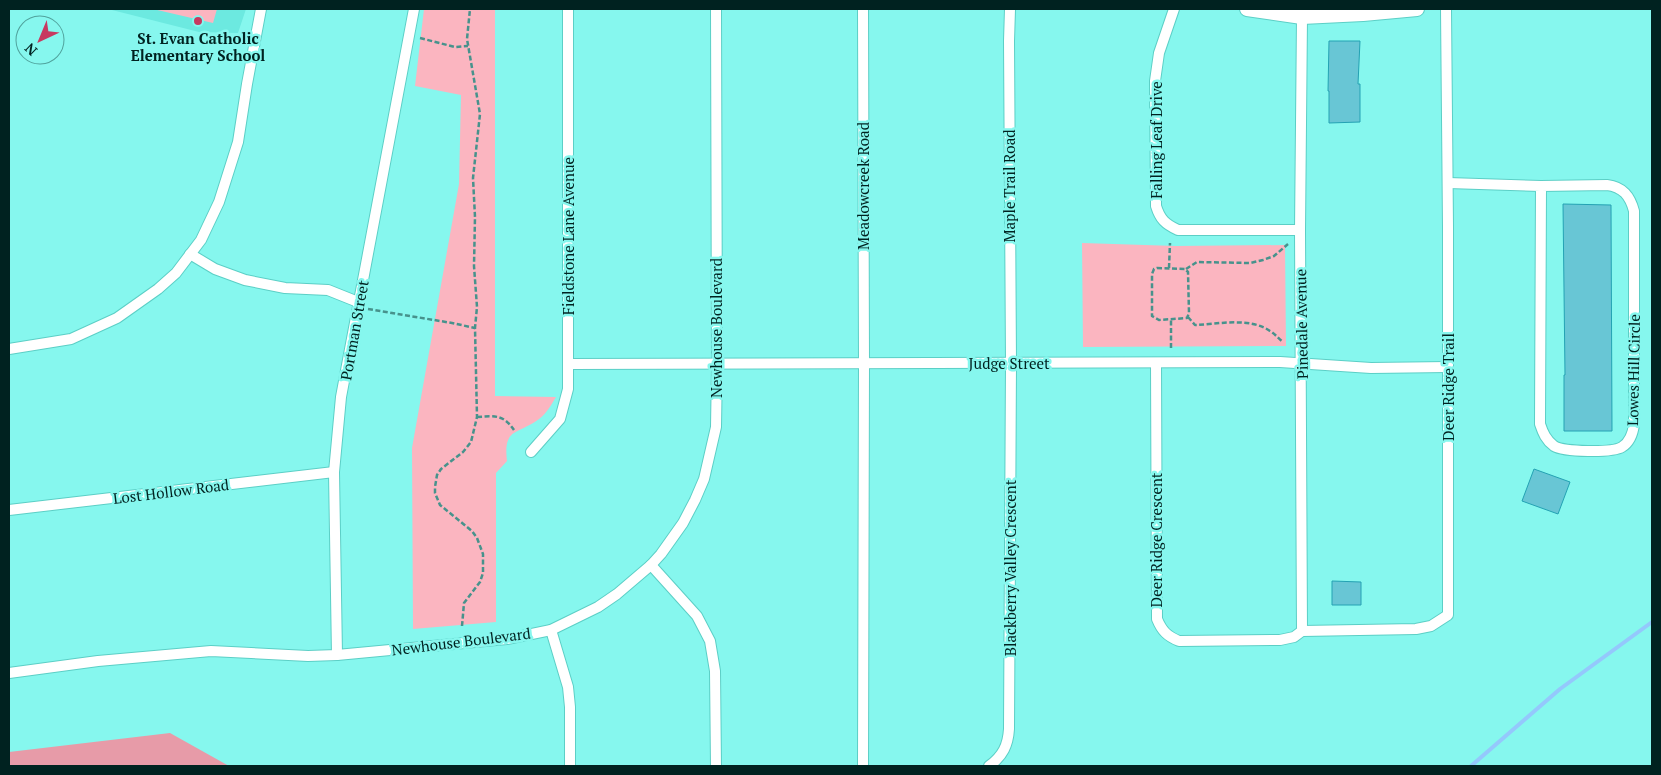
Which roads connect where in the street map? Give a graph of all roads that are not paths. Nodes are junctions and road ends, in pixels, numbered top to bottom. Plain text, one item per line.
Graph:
1 (261, 9) edge
2 (414, 9) edge
3 (568, 9) edge
4 (716, 9) edge
5 (863, 9) edge
6 (1010, 9) edge
7 (1174, 9) edge
8 (1247, 9) edge
9 (1417, 9) edge
10 (1446, 9) edge
11 (1302, 17) junction
12 (1448, 183) junction
13 (1542, 186) junction
14 (1300, 230) junction
15 (190, 254) junction
16 (358, 305) junction
17 (9, 349) edge
18 (864, 363) junction
19 (1011, 363) junction
20 (1156, 363) junction
21 (1302, 363) junction
22 (569, 364) junction
23 (717, 365) junction
24 (1448, 367) junction
25 (531, 452) dead end
26 (334, 472) junction
27 (9, 510) edge
28 (651, 565) junction
29 (551, 630) junction
30 (1302, 632) junction
31 (337, 655) junction
32 (9, 673) edge
33 (570, 766) edge
34 (716, 766) edge
35 (863, 766) edge
36 (989, 766) edge

1 - 15 street
2 - 16 street, Portman Street
3 - 22 street, Fieldstone Lane Avenue
4 - 23 street, Newhouse Boulevard
5 - 18 street, Meadowcreek Road
6 - 19 street, Maple Trail Road
7 - 14 street, Falling Leaf Drive
8 - 11 street
9 - 11 street
10 - 12 street, Deer Ridge Trail
11 - 14 street, Pinedale Avenue
12 - 13 street, Lowes Hill Circle
12 - 24 street, Deer Ridge Trail
13 - 13 street, Lowes Hill Circle
14 - 21 street, Pinedale Avenue
15 - 16 street
15 - 17 street
16 - 26 street, Portman Street
18 - 19 street, Judge Street
18 - 23 street, Judge Street
18 - 35 street
19 - 20 street, Judge Street
19 - 36 street, Blackberry Valley Crescent
20 - 21 street, Judge Street
20 - 30 street, Deer Ridge Crescent
21 - 24 street, Judge Street
21 - 30 street, Pinedale Avenue
22 - 23 street, Judge Street
22 - 25 street, Fieldstone Lane Avenue
23 - 28 street, Newhouse Boulevard
24 - 30 street, Deer Ridge Trail
26 - 27 street, Lost Hollow Road
26 - 31 street, Portman Street
28 - 29 street, Newhouse Boulevard
28 - 34 street
29 - 31 street, Newhouse Boulevard
29 - 33 street
31 - 32 street, Newhouse Boulevard

